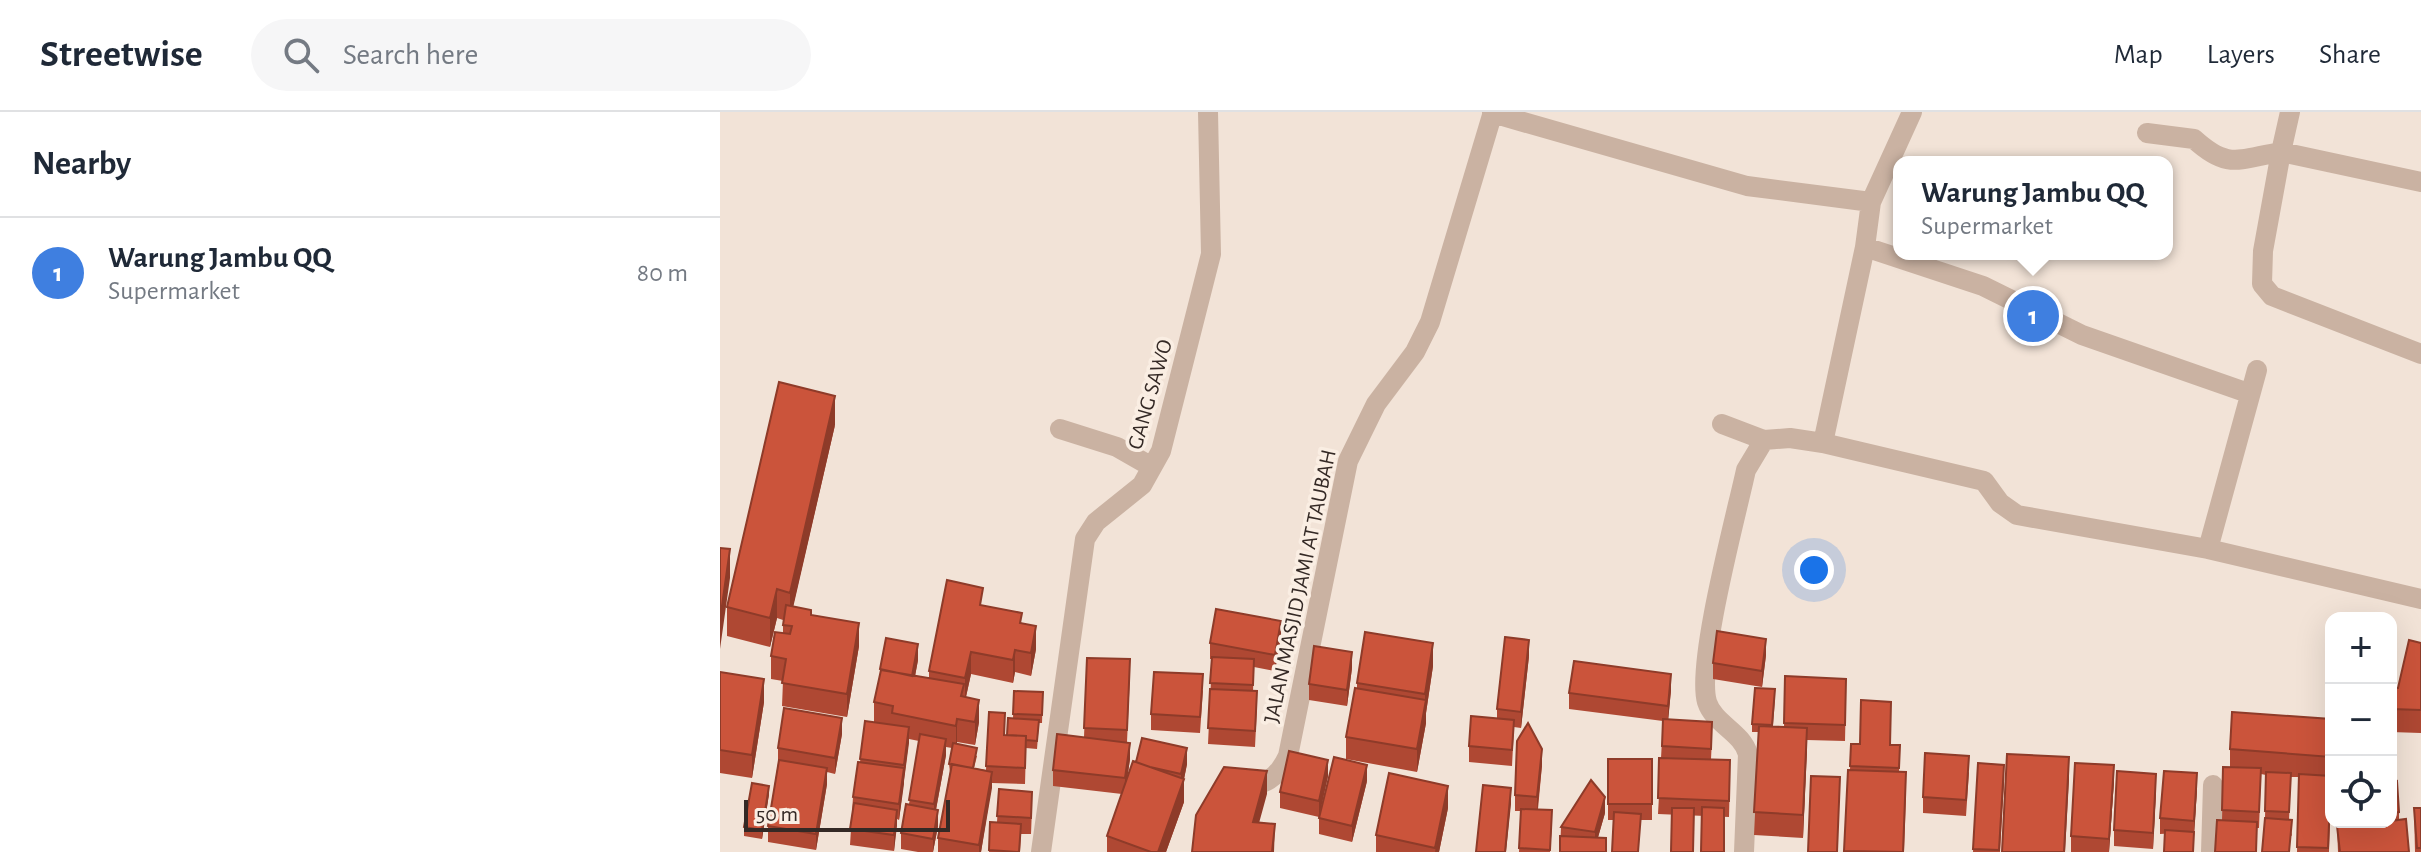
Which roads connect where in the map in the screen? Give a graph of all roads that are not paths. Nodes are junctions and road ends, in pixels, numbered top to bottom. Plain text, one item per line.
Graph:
1 (1208, 112) edge
2 (1912, 112) edge
3 (2290, 112) edge
4 (1493, 113) edge
5 (2147, 133) dead end
6 (2281, 152) junction
7 (2421, 182) edge
8 (1871, 202) junction
9 (1865, 247) junction
10 (1893, 256) edge
11 (1904, 260) edge
12 (2421, 354) edge
13 (2257, 370) dead end
14 (2248, 393) junction
15 (1722, 424) dead end
16 (1060, 429) dead end
17 (1764, 440) junction
18 (1823, 443) junction
19 (1152, 467) junction
20 (2208, 549) junction
21 (2421, 599) edge
22 (2213, 785) dead end
23 (1220, 788) edge
24 (1041, 852) edge
25 (1744, 852) edge
26 (2211, 852) edge

1 - 19 street, GANG SAWO
2 - 8 street
3 - 6 street
4 - 8 street
4 - 23 street, JALAN MASJID JAMI AT TAUBAH
5 - 6 street
6 - 7 street
6 - 12 street
8 - 9 street
9 - 10 street
9 - 18 street
11 - 14 street
13 - 14 street
14 - 20 street
15 - 17 street
16 - 19 street
17 - 18 street
17 - 25 street
18 - 20 street
19 - 24 street, GANG SAWO
20 - 21 street
22 - 26 street

